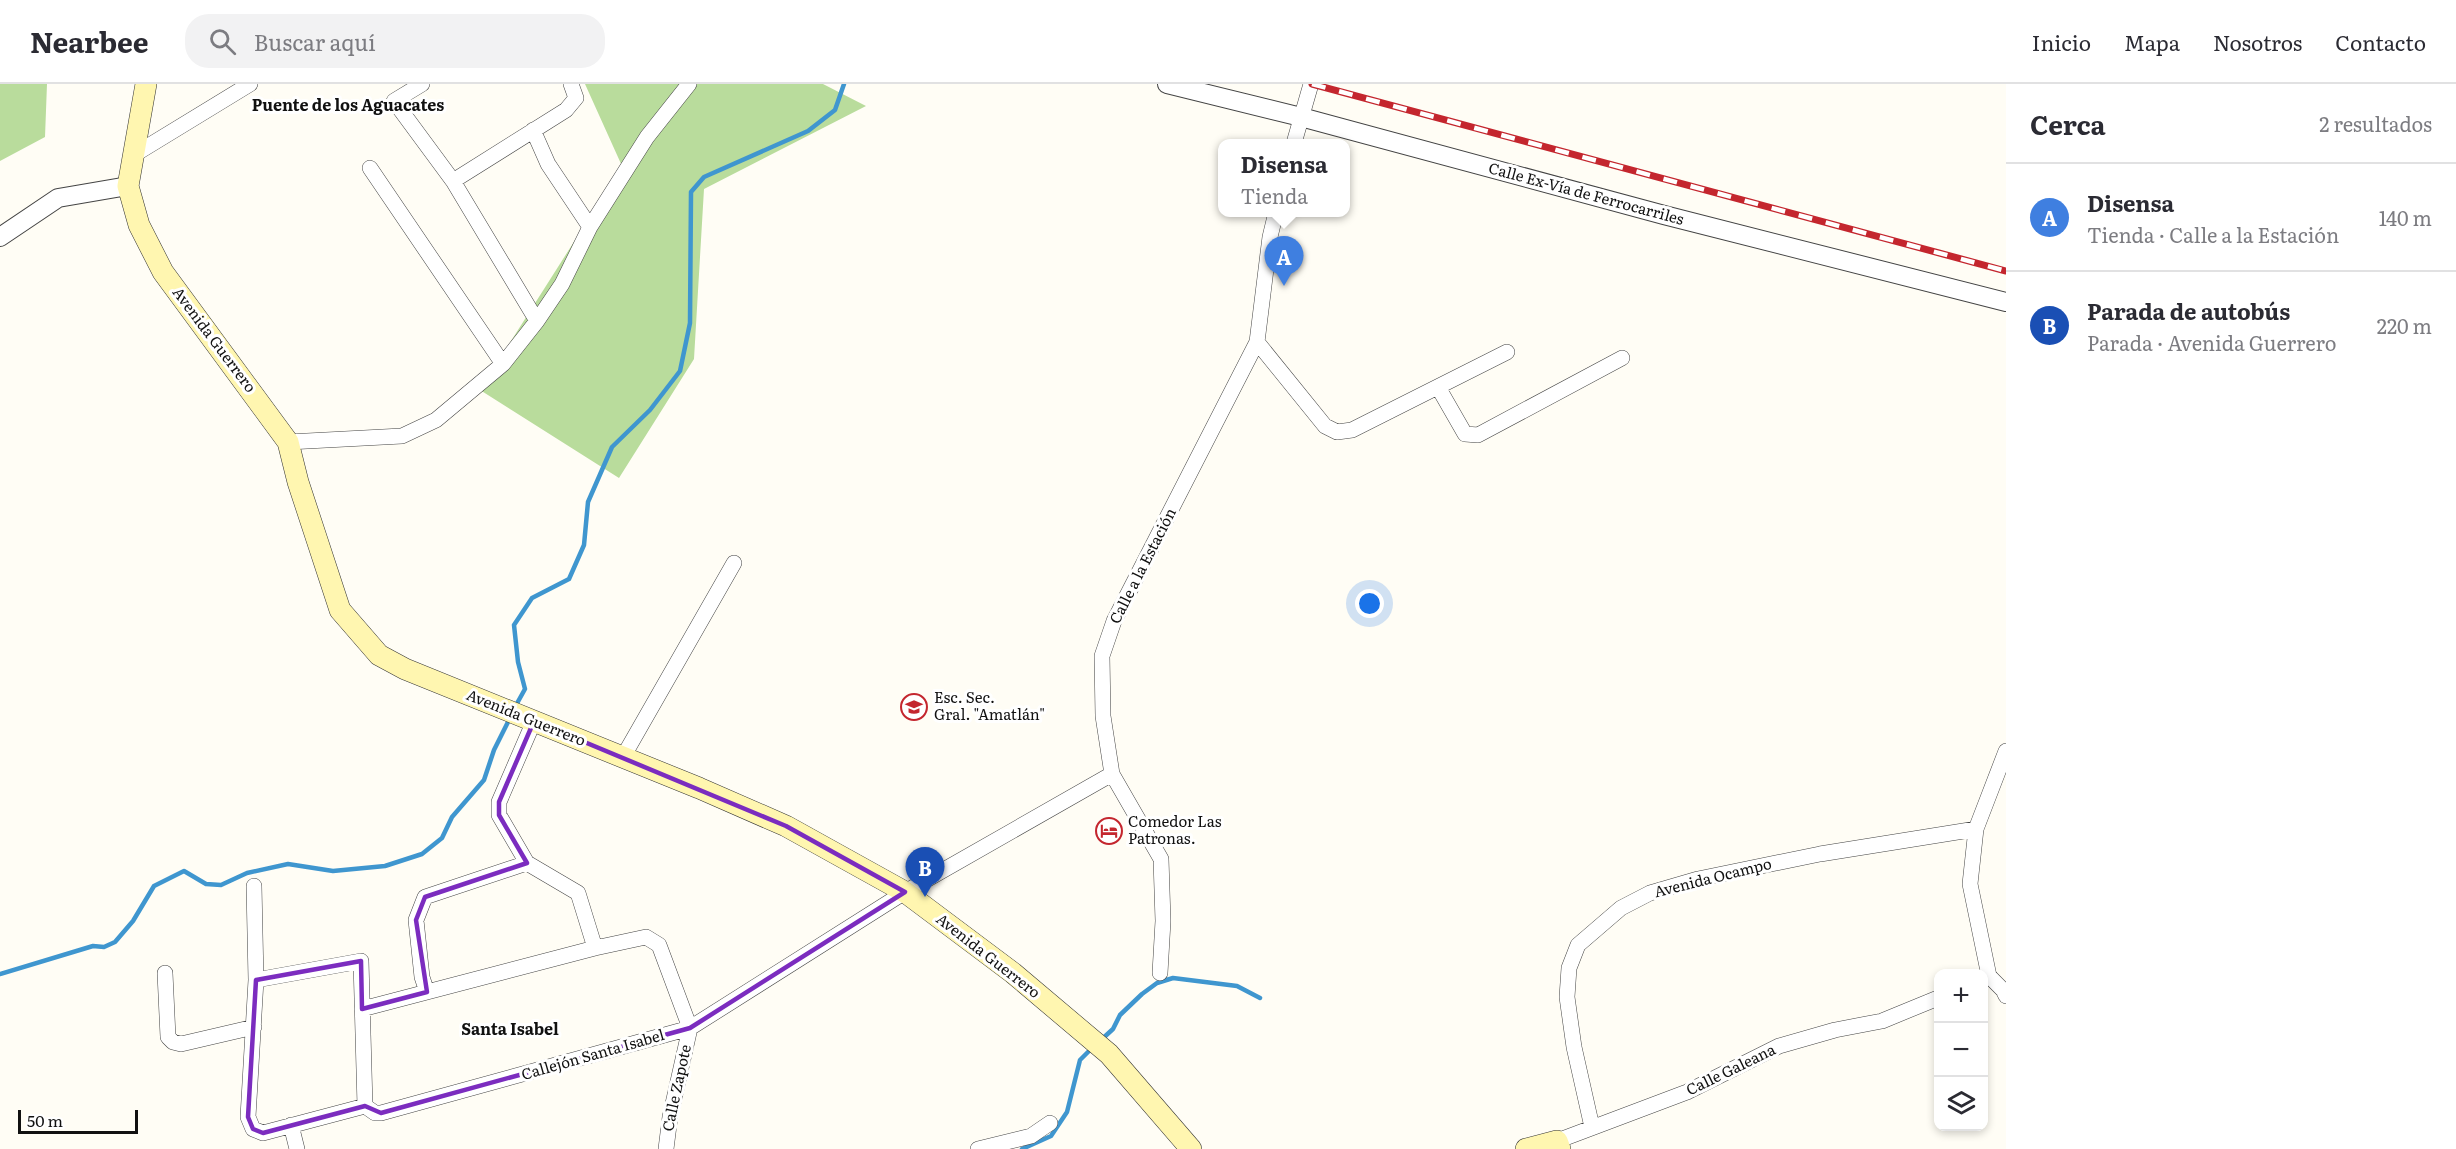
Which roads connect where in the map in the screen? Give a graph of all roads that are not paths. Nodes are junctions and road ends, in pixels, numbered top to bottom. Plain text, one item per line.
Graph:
1 (146, 84) edge
2 (250, 84) edge
3 (422, 84) edge
4 (572, 84) edge
5 (689, 84) edge
6 (1167, 84) edge
7 (1311, 84) edge
8 (1300, 117) junction
9 (533, 130) junction
10 (1295, 139) edge
11 (132, 156) junction
12 (369, 168) dead end
13 (453, 181) junction
14 (128, 186) junction
15 (1275, 217) edge
16 (590, 227) junction
17 (0, 237) edge
18 (2006, 302) edge
19 (537, 321) junction
20 (1257, 342) junction
21 (1507, 352) dead end
22 (1622, 358) dead end
23 (503, 364) junction
24 (1438, 387) junction
25 (288, 442) junction
26 (734, 563) dead end
27 (529, 719) junction
28 (2006, 754) edge
29 (623, 757) junction
30 (1112, 774) junction
31 (1976, 829) junction
32 (527, 863) junction
33 (254, 886) dead end
34 (905, 892) junction
35 (595, 948) junction
36 (1984, 969) edge
37 (165, 973) dead end
38 (1160, 973) dead end
39 (1988, 979) edge
40 (256, 980) junction
41 (427, 992) junction
42 (2005, 992) edge
43 (1934, 1000) edge
44 (362, 1009) junction
45 (254, 1028) junction
46 (690, 1028) junction
47 (365, 1106) junction
48 (1050, 1123) dead end
49 (291, 1125) junction
50 (1592, 1127) junction
51 (1558, 1145) edge
52 (297, 1149) edge
53 (666, 1149) edge
54 (978, 1149) edge
55 (1191, 1149) edge
56 (1526, 1149) edge

1 - 11 main road, Avenida Guerrero
2 - 11 street
3 - 13 street
4 - 9 street
5 - 16 street
6 - 8 street, Calle Ex-Vía de Ferrocarriles
7 - 8 street
8 - 10 street
8 - 18 street, Calle Ex-Vía de Ferrocarriles
9 - 13 street
9 - 16 street
11 - 14 main road, Avenida Guerrero
12 - 23 street
13 - 19 street
14 - 17 street
14 - 25 main road, Avenida Guerrero
15 - 20 street, Calle a la Estación
16 - 19 street
19 - 23 street
20 - 24 street
20 - 30 street, Calle a la Estación
21 - 24 street
22 - 24 street
23 - 25 street
25 - 27 main road, Avenida Guerrero
26 - 29 street
27 - 29 main road, Avenida Guerrero
27 - 32 street
28 - 31 street
29 - 34 main road, Avenida Guerrero
30 - 34 street
30 - 38 street
31 - 36 street
31 - 50 street, Avenida Ocampo
32 - 35 street
32 - 41 street
33 - 40 street
34 - 46 street, Callejón Santa Isabel
34 - 55 main road, Avenida Guerrero
35 - 41 street
35 - 46 street
37 - 45 street
39 - 42 street
40 - 44 street
40 - 45 street
41 - 44 street
43 - 50 street, Calle Galeana
44 - 47 street
45 - 49 street, Callejón Santa Isabel
46 - 47 street, Callejón Santa Isabel
46 - 53 street, Calle Zapote
47 - 49 street, Callejón Santa Isabel
48 - 54 street
49 - 52 street
50 - 51 street, Calle Galeana
51 - 56 main road, Calle Galeana

